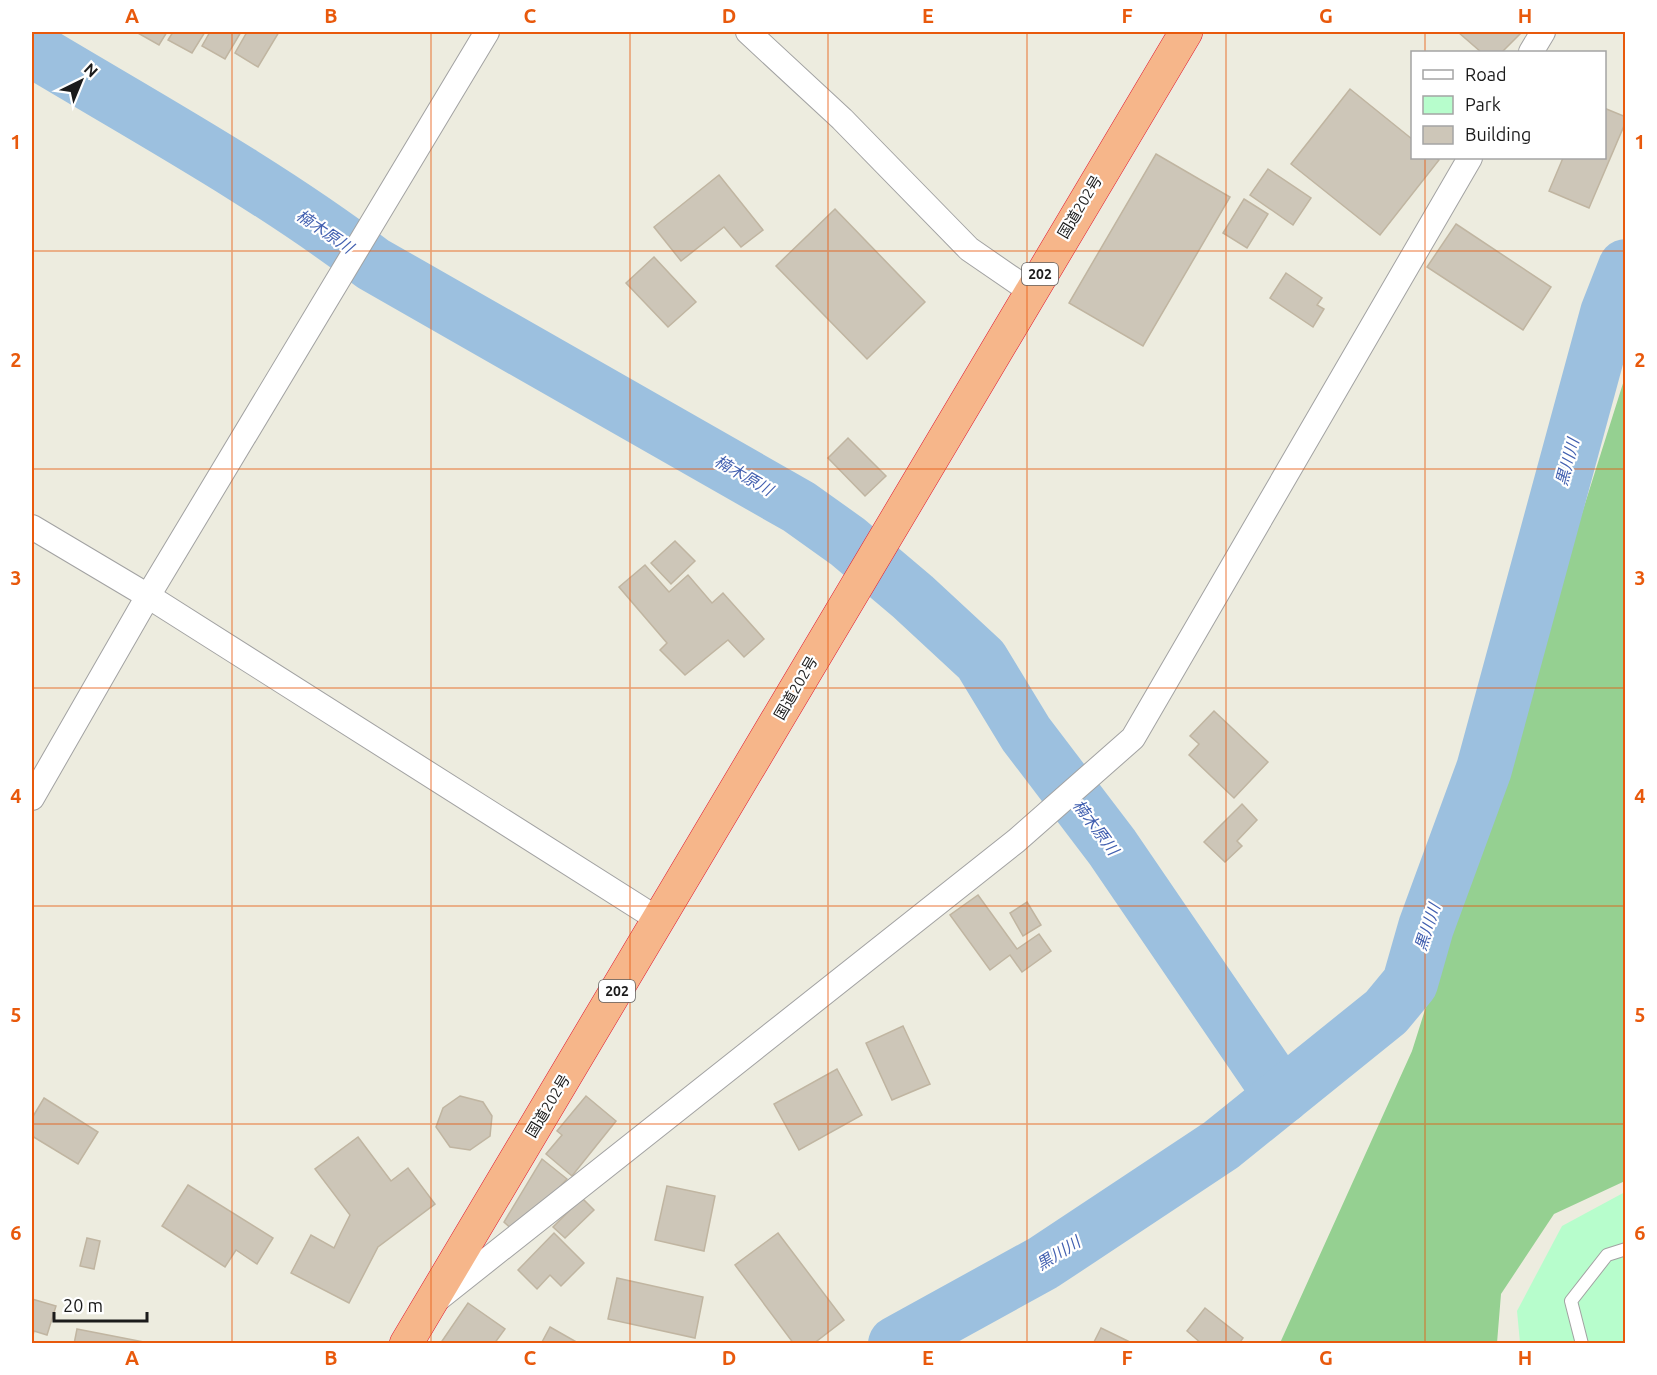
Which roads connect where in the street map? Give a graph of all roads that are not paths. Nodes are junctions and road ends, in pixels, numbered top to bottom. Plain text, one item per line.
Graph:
1 (487, 32) edge
2 (1186, 32) edge
3 (1543, 32) edge
4 (758, 34) edge
5 (1532, 51) edge
6 (1469, 159) edge
7 (1030, 291) junction
8 (32, 527) edge
9 (148, 596) junction
10 (32, 798) edge
11 (659, 920) junction
12 (1626, 1248) edge
13 (428, 1307) junction
14 (406, 1344) edge
15 (1582, 1344) edge

1 - 9 street
2 - 7 highway, 国道202号 / 202
3 - 5 street
4 - 7 street
6 - 13 street
7 - 11 highway, 国道202号 / 202
8 - 9 street
9 - 10 street
9 - 11 street
11 - 13 highway, 国道202号 / 202
12 - 15 lane
13 - 14 highway, 国道202号 / 202

